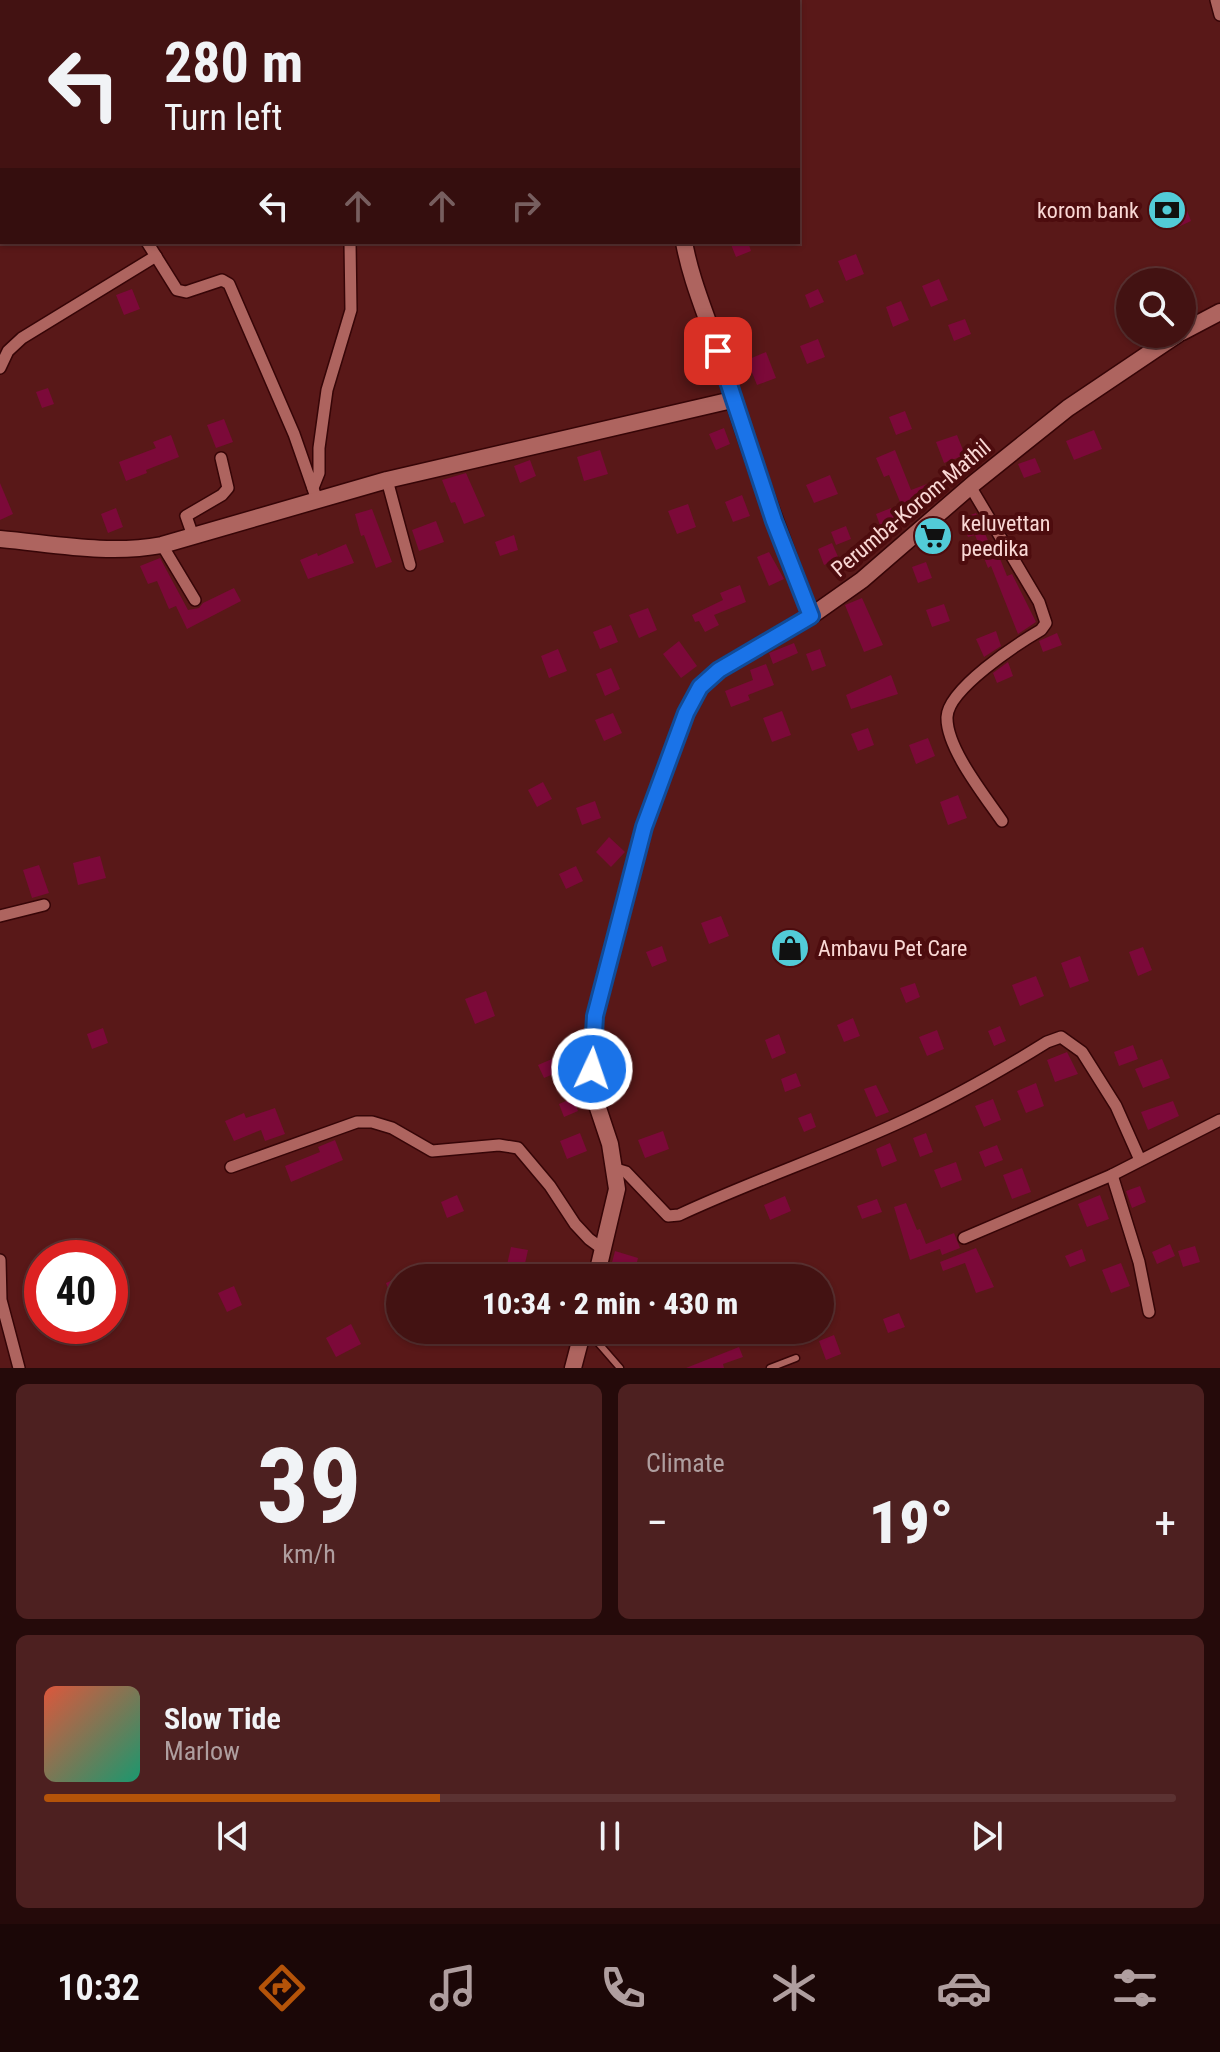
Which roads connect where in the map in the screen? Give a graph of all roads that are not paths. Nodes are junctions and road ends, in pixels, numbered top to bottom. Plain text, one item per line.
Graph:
1 (1216, 0) edge
2 (1220, 15) edge
3 (148, 244) edge
4 (350, 244) edge
5 (684, 244) edge
6 (156, 256) junction
7 (1220, 312) edge
8 (1196, 325) edge
9 (1158, 348) edge
10 (0, 368) edge
11 (732, 400) junction
12 (221, 458) dead end
13 (387, 480) junction
14 (970, 486) junction
15 (315, 494) junction
16 (193, 536) junction
17 (0, 539) edge
18 (162, 545) junction
19 (410, 565) dead end
20 (195, 600) dead end
21 (811, 616) junction
22 (1002, 821) dead end
23 (44, 905) dead end
24 (0, 916) edge
25 (1220, 1120) edge
26 (1140, 1160) junction
27 (231, 1167) dead end
28 (616, 1169) junction
29 (1112, 1175) junction
30 (964, 1238) dead end
31 (604, 1250) junction
32 (0, 1260) edge
33 (600, 1264) edge
34 (1149, 1312) dead end
35 (581, 1344) edge
36 (598, 1344) edge
37 (796, 1358) dead end
38 (19, 1368) edge
39 (573, 1368) edge
40 (620, 1368) edge
41 (770, 1368) edge

1 - 2 street
3 - 6 street
4 - 15 street
5 - 11 street
6 - 10 street
6 - 15 street
7 - 8 street, Perumba-Korom-Mathil
9 - 14 street, Perumba-Korom-Mathil
11 - 13 street
11 - 21 street
12 - 16 street
13 - 15 street
13 - 19 street
14 - 21 street, Perumba-Korom-Mathil
14 - 22 street
15 - 16 street
16 - 18 street
17 - 18 street
18 - 20 street
21 - 28 street, Perumba-Korom-Mathil
23 - 24 street
25 - 26 street
26 - 28 street
26 - 29 street
27 - 31 street
28 - 31 street, Perumba-Korom-Mathil
29 - 30 street
29 - 34 street
31 - 33 street, Perumba-Korom-Mathil
32 - 38 street
35 - 39 street
36 - 40 lane
37 - 41 lane

